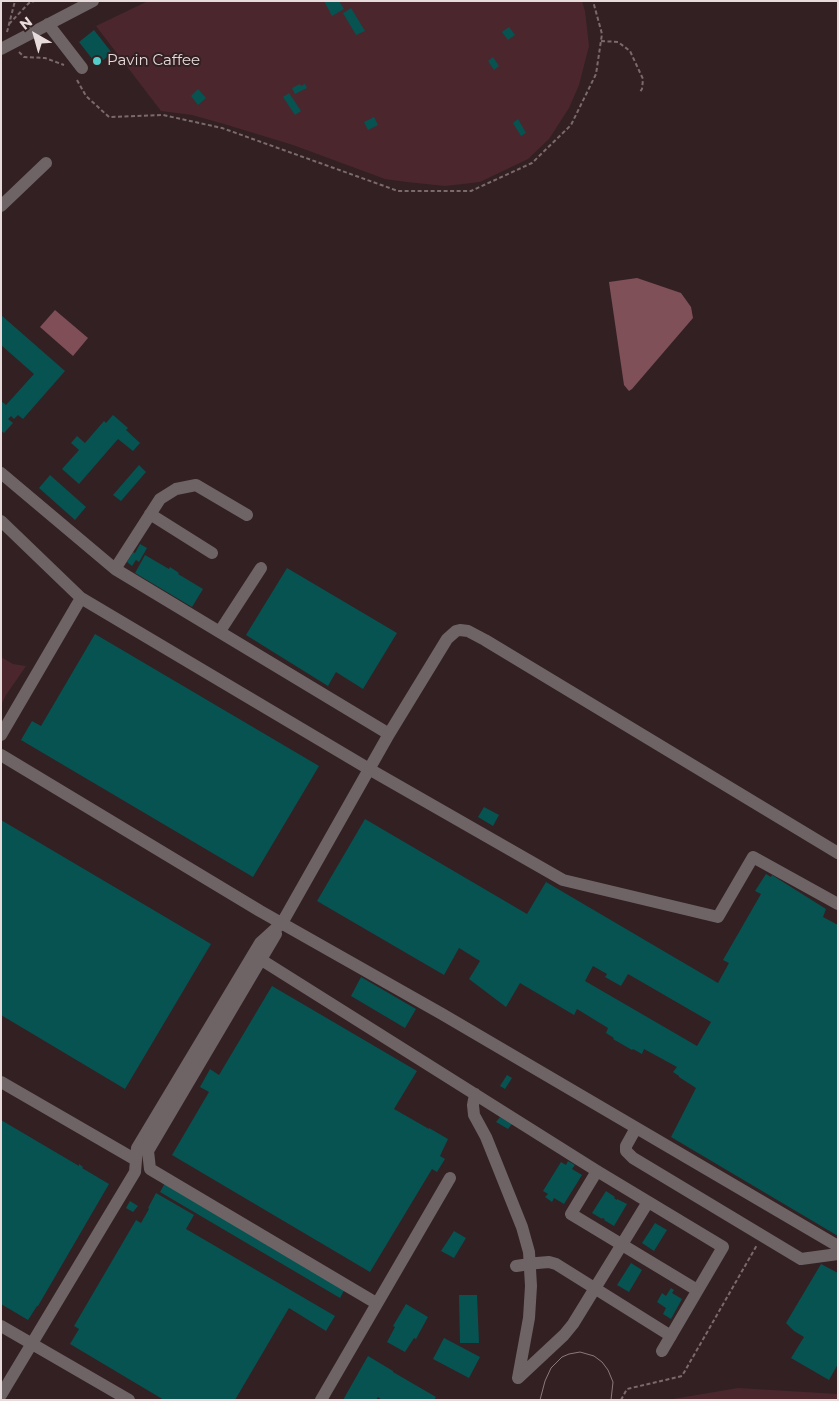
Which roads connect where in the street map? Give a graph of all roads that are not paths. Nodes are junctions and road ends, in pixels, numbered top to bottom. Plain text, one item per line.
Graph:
1 (93, 1) edge
2 (48, 24) junction
3 (6, 47) edge
4 (79, 73) road end
5 (46, 163) dead end
6 (1, 206) edge
7 (1, 473) edge
8 (150, 514) junction
9 (247, 515) dead end
10 (1, 521) edge
11 (212, 553) dead end
12 (261, 568) dead end
13 (115, 569) junction
14 (81, 598) junction
15 (220, 631) junction
16 (389, 734) junction
17 (1, 735) edge
18 (1, 755) edge
19 (369, 769) junction
20 (838, 853) edge
21 (838, 904) edge
22 (282, 923) junction
23 (260, 960) junction
24 (1, 1082) edge
25 (474, 1094) junction
26 (636, 1128) junction
27 (136, 1160) junction
28 (597, 1171) junction
29 (450, 1178) dead end
30 (648, 1202) junction
31 (622, 1244) junction
32 (838, 1246) edge
33 (838, 1254) edge
34 (516, 1266) dead end
35 (596, 1288) junction
36 (697, 1290) junction
37 (376, 1303) junction
38 (1, 1326) edge
39 (671, 1336) junction
40 (32, 1343) junction
41 (662, 1351) dead end
42 (1, 1395) edge
43 (129, 1400) edge
44 (321, 1400) edge

1 - 2 street
2 - 3 street
2 - 4 street
5 - 6 street
7 - 13 street
8 - 9 street
8 - 11 street
8 - 13 street
10 - 14 street
12 - 15 street
13 - 15 street
14 - 17 street
14 - 19 street
15 - 16 street
16 - 19 street
16 - 20 street
18 - 22 street
19 - 21 street
19 - 22 street
22 - 23 street
22 - 26 street
22 - 27 street
23 - 25 street
23 - 37 street
24 - 27 street
25 - 28 street
25 - 35 street
26 - 32 street
26 - 33 street
27 - 40 street
28 - 30 street
28 - 31 street
29 - 37 street
30 - 31 street
30 - 36 street
31 - 35 street
31 - 36 street
34 - 35 street, bridge
35 - 39 street
36 - 39 street
37 - 44 street
38 - 40 street
39 - 41 street
40 - 42 street
40 - 43 street

